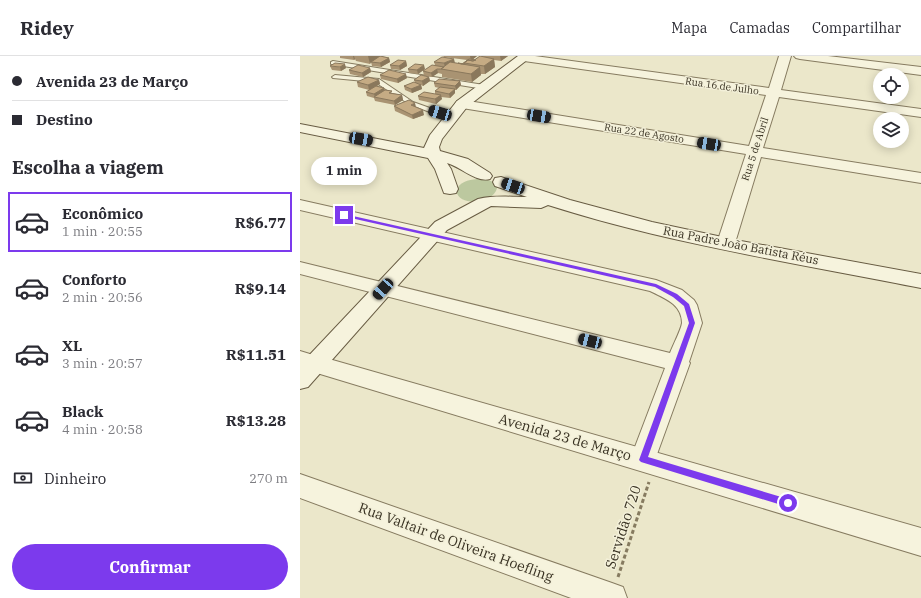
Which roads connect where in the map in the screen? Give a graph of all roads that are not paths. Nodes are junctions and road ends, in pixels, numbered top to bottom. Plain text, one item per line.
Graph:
1 (785, 56) edge
2 (800, 56) edge
3 (525, 57) edge
4 (333, 63) edge
5 (921, 71) edge
6 (335, 77) dead end
7 (484, 87) junction
8 (774, 93) junction
9 (462, 104) junction
10 (921, 113) edge
11 (449, 120) junction
12 (300, 128) edge
13 (435, 138) junction
14 (413, 149) junction
15 (755, 151) junction
16 (433, 154) junction
17 (462, 162) junction
18 (484, 176) junction
19 (921, 178) edge
20 (501, 182) junction
21 (451, 193) junction
22 (488, 202) junction
23 (563, 204) junction
24 (300, 205) edge
25 (437, 231) junction
26 (726, 243) junction
27 (300, 268) edge
28 (921, 281) edge
29 (383, 289) junction
30 (679, 363) junction
31 (305, 368) edge
32 (649, 461) junction
33 (300, 486) edge
34 (921, 542) edge
35 (612, 598) edge

1 - 8 street, Rua 5 de Abril
2 - 5 street
3 - 7 main road
3 - 8 street, Rua 16 de Julho
4 - 7 lane
6 - 11 lane
7 - 9 main road
8 - 10 street, Rua 16 de Julho
8 - 15 street, Rua 5 de Abril
9 - 11 main road
9 - 15 street, Rua 22 de Agosto
11 - 13 main road
11 - 17 main road
12 - 14 main road
13 - 14 main road
13 - 16 main road
14 - 16 main road
15 - 19 street, Rua 22 de Agosto
15 - 26 street, Rua 5 de Abril
16 - 17 main road
16 - 21 main road
17 - 18 main road
18 - 20 main road, Rua Padre João Batista Réus
18 - 21 main road
20 - 22 main road
20 - 23 main road, Rua Padre João Batista Réus
21 - 22 main road, Rua Padre João Batista Réus
21 - 25 main road
22 - 23 main road, Rua Padre João Batista Réus
22 - 25 main road
23 - 26 main road, Rua Padre João Batista Réus
24 - 25 street
25 - 29 main road
25 - 30 street
26 - 28 main road, Rua Padre João Batista Réus
27 - 29 street
29 - 30 street
29 - 31 main road
30 - 32 street
31 - 32 main road, Avenida 23 de Março
32 - 34 main road, Avenida 23 de Março
33 - 35 street, Rua Valtair de Oliveira Hoefling

